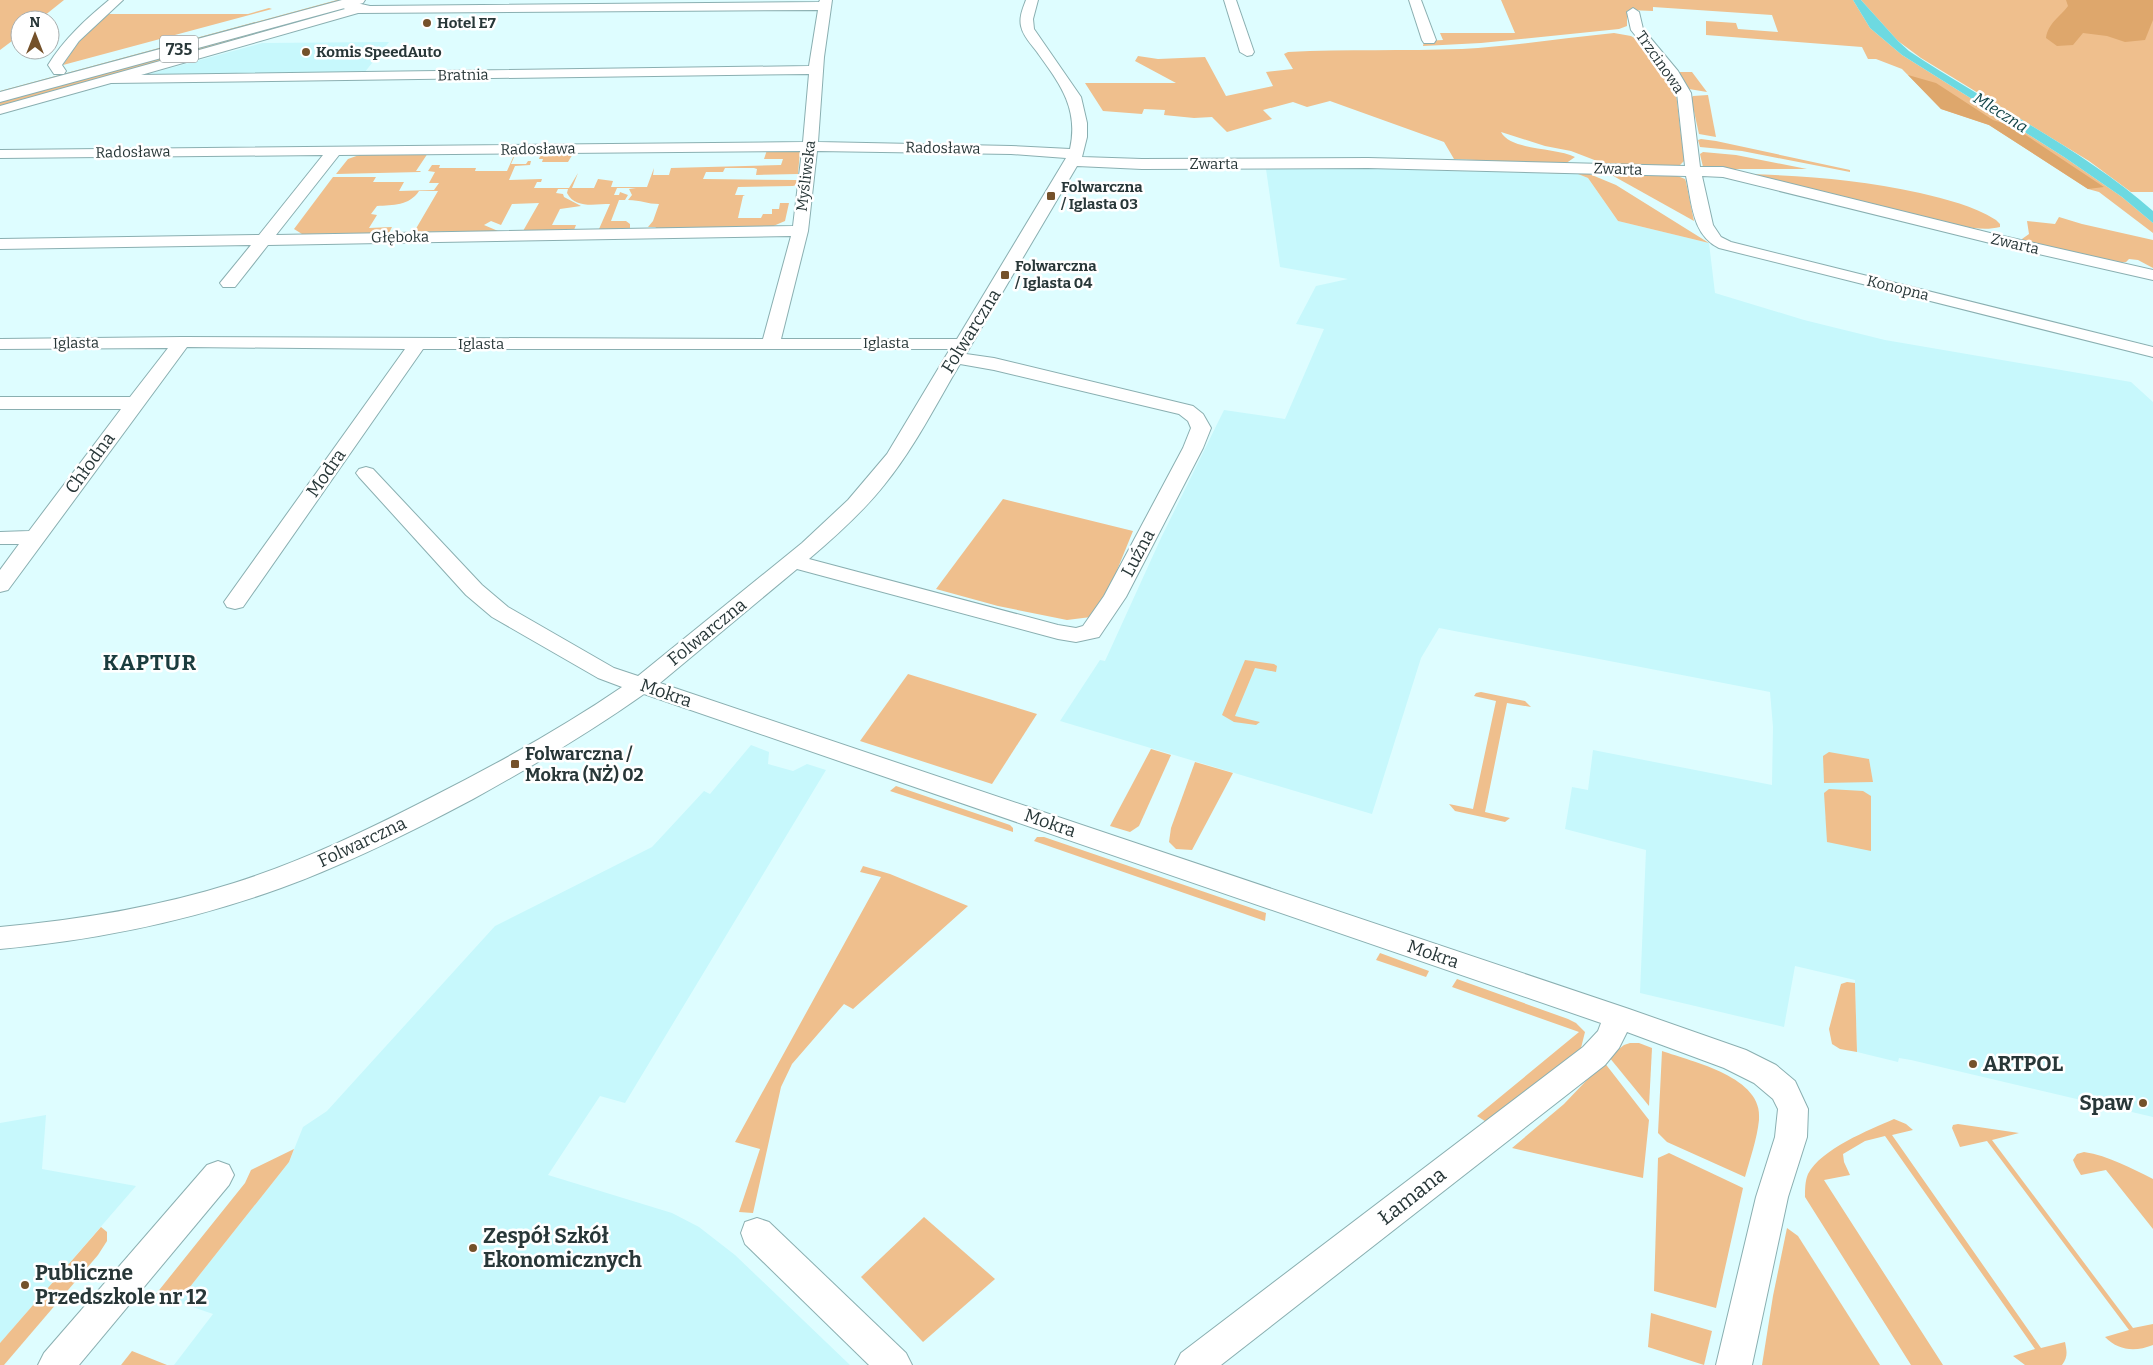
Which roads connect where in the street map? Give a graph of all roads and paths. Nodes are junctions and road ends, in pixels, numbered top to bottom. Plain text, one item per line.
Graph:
1 (117, 0) edge
2 (326, 0) edge
3 (1032, 0) edge
4 (1230, 0) edge
5 (1415, 0) edge
6 (826, 3) edge
7 (358, 5) edge
8 (1634, 12) dead end
9 (1429, 40) dead end
10 (1247, 52) dead end
11 (814, 70) junction
12 (59, 72) junction
13 (112, 79) junction
14 (0, 87) edge
15 (0, 97) edge
16 (0, 110) edge
17 (810, 146) junction
18 (335, 150) junction
19 (0, 154) edge
20 (1074, 158) junction
21 (1693, 171) junction
22 (800, 231) junction
23 (264, 239) junction
24 (0, 244) edge
25 (2153, 275) edge
26 (229, 283) dead end
27 (182, 342) junction
28 (771, 342) junction
29 (0, 344) edge
30 (418, 344) junction
31 (958, 350) junction
32 (2153, 352) edge
33 (135, 402) junction
34 (0, 403) edge
35 (366, 473) dead end
36 (35, 537) junction
37 (0, 538) edge
38 (792, 561) junction
39 (0, 585) edge
40 (235, 602) dead end
41 (641, 684) junction
42 (0, 938) edge
43 (1619, 1018) junction
44 (218, 1175) dead end
45 (757, 1234) dead end
46 (56, 1365) edge
47 (894, 1365) edge
48 (1193, 1365) edge
49 (1734, 1365) edge

1 - 12 street
2 - 12 main road, 735
3 - 20 street, Folwarczna
4 - 10 street
5 - 9 street
6 - 7 street, Myśliwska
6 - 11 street, Myśliwska
7 - 13 street, Myśliwska
7 - 15 main road, 735
8 - 21 street, Trzcinowa
11 - 13 street, Bratnia
11 - 17 street, Myśliwska
12 - 14 main road, 735
13 - 16 street
17 - 18 street, Radosława
17 - 20 street, Radosława
17 - 22 street, Myśliwska
18 - 19 street, Radosława
18 - 23 street
20 - 21 street, Zwarta
20 - 31 street, Folwarczna
21 - 25 street, Zwarta
21 - 32 street, Konopna
22 - 23 street, Głęboka
22 - 28 street, Myśliwska
23 - 24 street, Głęboka
23 - 26 street
27 - 29 street, Iglasta
27 - 30 street, Iglasta
27 - 33 street, Chłodna
28 - 30 street, Iglasta
28 - 31 street, Iglasta
30 - 40 street, Modra
31 - 38 street, Folwarczna
31 - 38 street, Luźna
33 - 34 street
33 - 36 street, Chłodna
35 - 41 street, Mokra
36 - 37 street
36 - 39 street, Chłodna
38 - 41 street, Folwarczna
41 - 42 street, Folwarczna
41 - 43 street, Mokra
43 - 48 street, Łamana
43 - 49 street, Mokra
44 - 46 street
45 - 47 street

